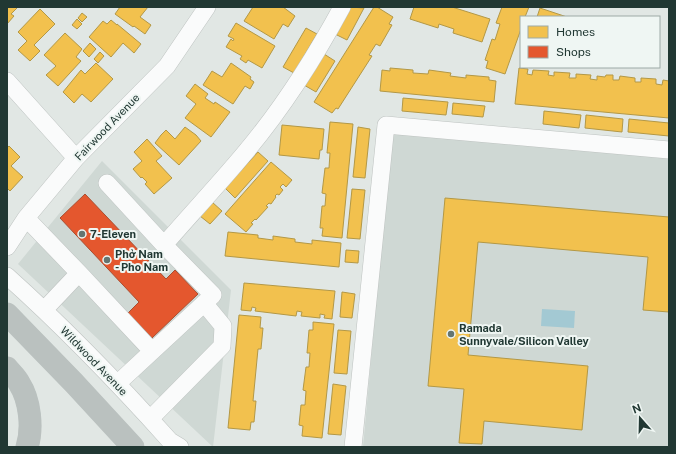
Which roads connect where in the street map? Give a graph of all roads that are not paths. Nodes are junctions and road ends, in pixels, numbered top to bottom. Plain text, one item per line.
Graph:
1 (207, 7) edge
2 (342, 7) edge
3 (7, 81) edge
4 (669, 150) edge
5 (76, 158) junction
6 (107, 183) dead end
7 (26, 218) junction
8 (164, 245) junction
9 (7, 247) edge
10 (80, 273) junction
11 (7, 276) edge
12 (204, 304) junction
13 (44, 310) junction
14 (7, 314) edge
15 (152, 352) junction
16 (7, 368) edge
17 (118, 383) junction
18 (150, 419) junction
19 (27, 447) edge
20 (133, 447) edge
21 (180, 447) edge
22 (352, 447) edge

1 - 5 street, Fairwood Avenue
2 - 8 street
3 - 5 street
4 - 22 street
5 - 7 street, Fairwood Avenue
6 - 8 street
7 - 9 street, Fairwood Avenue
7 - 10 street
8 - 12 street
10 - 13 street
10 - 15 street
11 - 13 street, Wildwood Avenue
12 - 15 street
12 - 18 street
13 - 17 street, Wildwood Avenue
14 - 20 highway
15 - 17 street
16 - 19 highway
17 - 18 street, Wildwood Avenue
18 - 21 street, Wildwood Avenue

